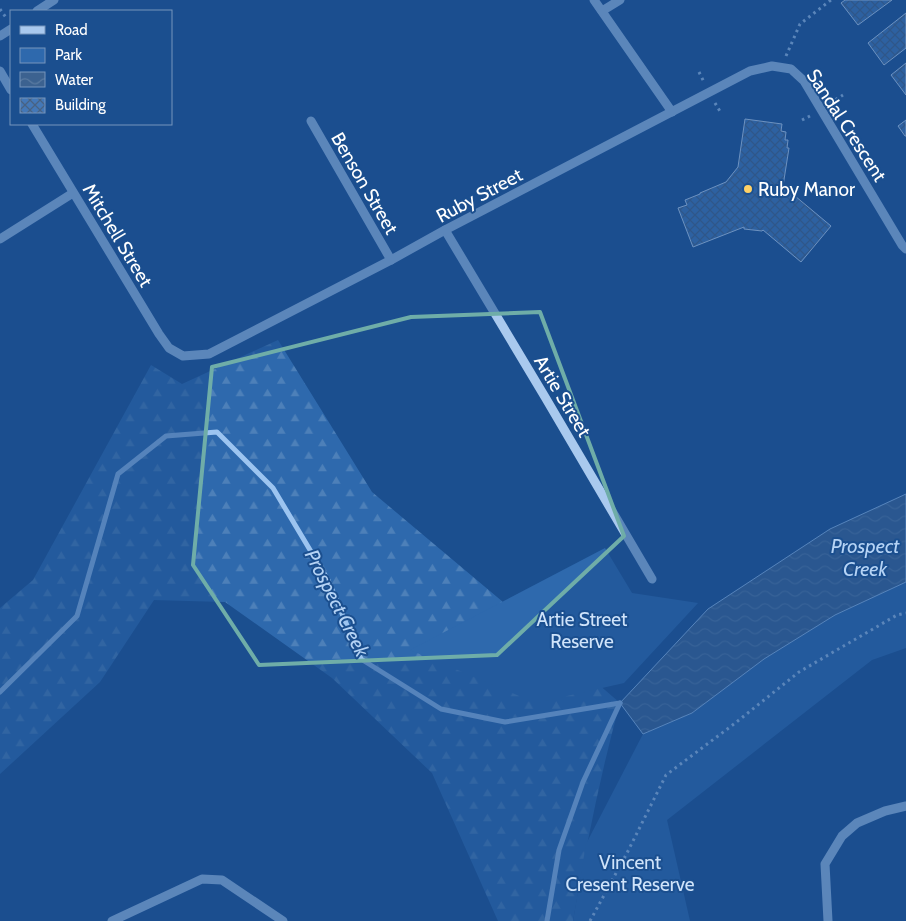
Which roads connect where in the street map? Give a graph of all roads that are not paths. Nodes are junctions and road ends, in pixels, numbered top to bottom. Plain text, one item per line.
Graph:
1 (54, 0) edge
2 (594, 0) edge
3 (620, 0) edge
4 (39, 10) edge
5 (602, 11) junction
6 (791, 69) joint
7 (0, 71) edge
8 (10, 88) edge
9 (672, 112) junction
10 (311, 121) dead end
11 (33, 125) edge
12 (73, 193) junction
13 (445, 230) junction
14 (0, 239) edge
15 (906, 249) edge
16 (391, 260) junction
17 (183, 356) joint
18 (652, 579) dead end
19 (906, 806) edge
20 (112, 921) edge
21 (283, 921) edge
22 (828, 921) edge

1 - 4 street
2 - 5 street
3 - 5 street
5 - 9 street
6 - 9 street, Ruby Street
6 - 15 street, Sandal Crescent
7 - 8 street
9 - 13 street, Ruby Street
10 - 16 street, Benson Street
11 - 12 street, Mitchell Street
12 - 14 street
12 - 17 street, Mitchell Street
13 - 16 street, Ruby Street
13 - 18 street, Artie Street
16 - 17 street, Ruby Street
19 - 22 street
20 - 21 street

